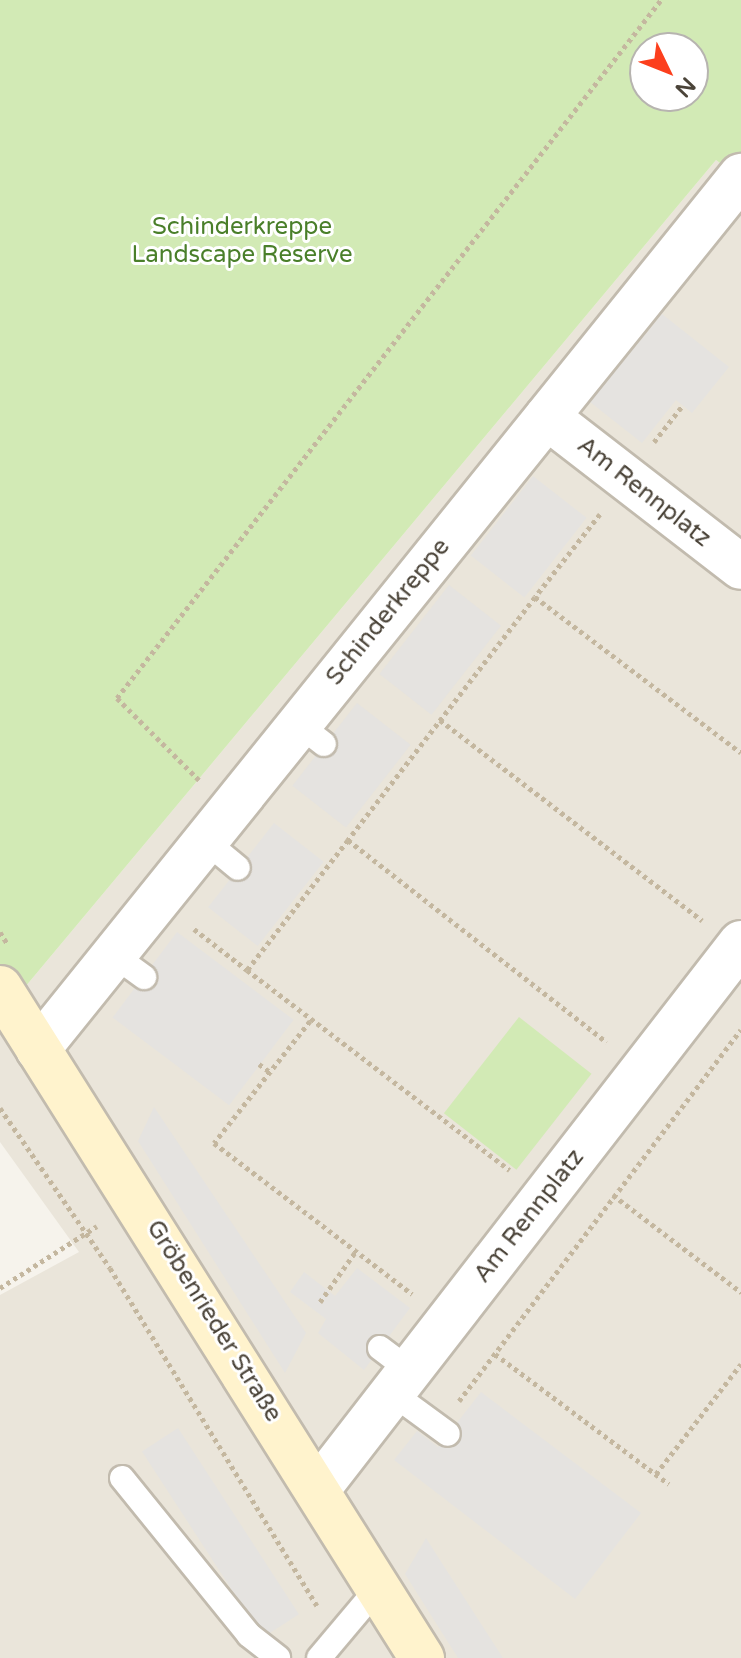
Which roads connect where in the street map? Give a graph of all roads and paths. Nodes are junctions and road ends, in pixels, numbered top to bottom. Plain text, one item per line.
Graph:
1 (661, 0) edge
2 (741, 176) edge
3 (683, 405) dead end
4 (547, 417) junction
5 (626, 479) junction
6 (554, 560) dead end
7 (561, 564) junction
8 (741, 567) edge
9 (535, 597) junction
10 (466, 671) dead end
11 (474, 677) junction
12 (440, 720) junction
13 (741, 753) edge
14 (379, 787) dead end
15 (385, 791) junction
16 (215, 824) junction
17 (348, 840) junction
18 (238, 868) dead end
19 (155, 898) junction
20 (740, 945) edge
21 (247, 970) junction
22 (0, 988) edge
23 (310, 1021) junction
24 (741, 1030) edge
25 (38, 1049) junction
26 (259, 1064) dead end
27 (643, 1070) junction
28 (270, 1072) junction
29 (0, 1108) edge
30 (558, 1180) junction
31 (615, 1196) junction
32 (138, 1198) junction
33 (87, 1232) junction
34 (356, 1251) junction
35 (0, 1288) edge
36 (741, 1292) edge
37 (320, 1302) dead end
38 (447, 1321) junction
39 (495, 1354) junction
40 (741, 1364) edge
41 (394, 1371) junction
42 (444, 1430) joint
43 (656, 1474) junction
44 (122, 1478) dead end
45 (669, 1484) dead end
46 (317, 1490) junction
47 (378, 1588) junction
48 (336, 1637) junction
49 (278, 1658) edge
50 (319, 1658) edge
51 (422, 1658) edge

1 - 16 path
2 - 4 street, Schinderkreppe
3 - 5 path
4 - 5 street, Am Rennplatz
4 - 16 street, Schinderkreppe
5 - 7 path
5 - 8 street, Am Rennplatz
6 - 7 path
7 - 9 path
9 - 11 path
9 - 13 path
10 - 11 path
11 - 12 path
12 - 15 path
12 - 20 path
14 - 15 path
15 - 17 path
16 - 18 lane
16 - 19 street, Schinderkreppe
17 - 21 path
17 - 27 path
19 - 21 path
19 - 25 street, Schinderkreppe
20 - 27 street, Am Rennplatz
21 - 23 path
22 - 25 street, Gröbenrieder Straße
23 - 28 path
23 - 30 path
24 - 31 path
25 - 32 street, Gröbenrieder Straße
26 - 28 path
27 - 30 street, Am Rennplatz
28 - 34 path
29 - 33 path
30 - 31 path
30 - 38 street, Am Rennplatz
31 - 36 path
31 - 39 path
32 - 33 path
32 - 46 street, Gröbenrieder Straße
33 - 35 path
33 - 48 path
34 - 37 path
34 - 38 path
38 - 41 street, Am Rennplatz
39 - 42 path
39 - 43 path
40 - 43 path
41 - 42 lane
41 - 46 street, Am Rennplatz
43 - 45 path
44 - 49 lane
46 - 47 street, Gröbenrieder Straße
47 - 48 lane
47 - 51 street, Gröbenrieder Straße
48 - 50 lane

